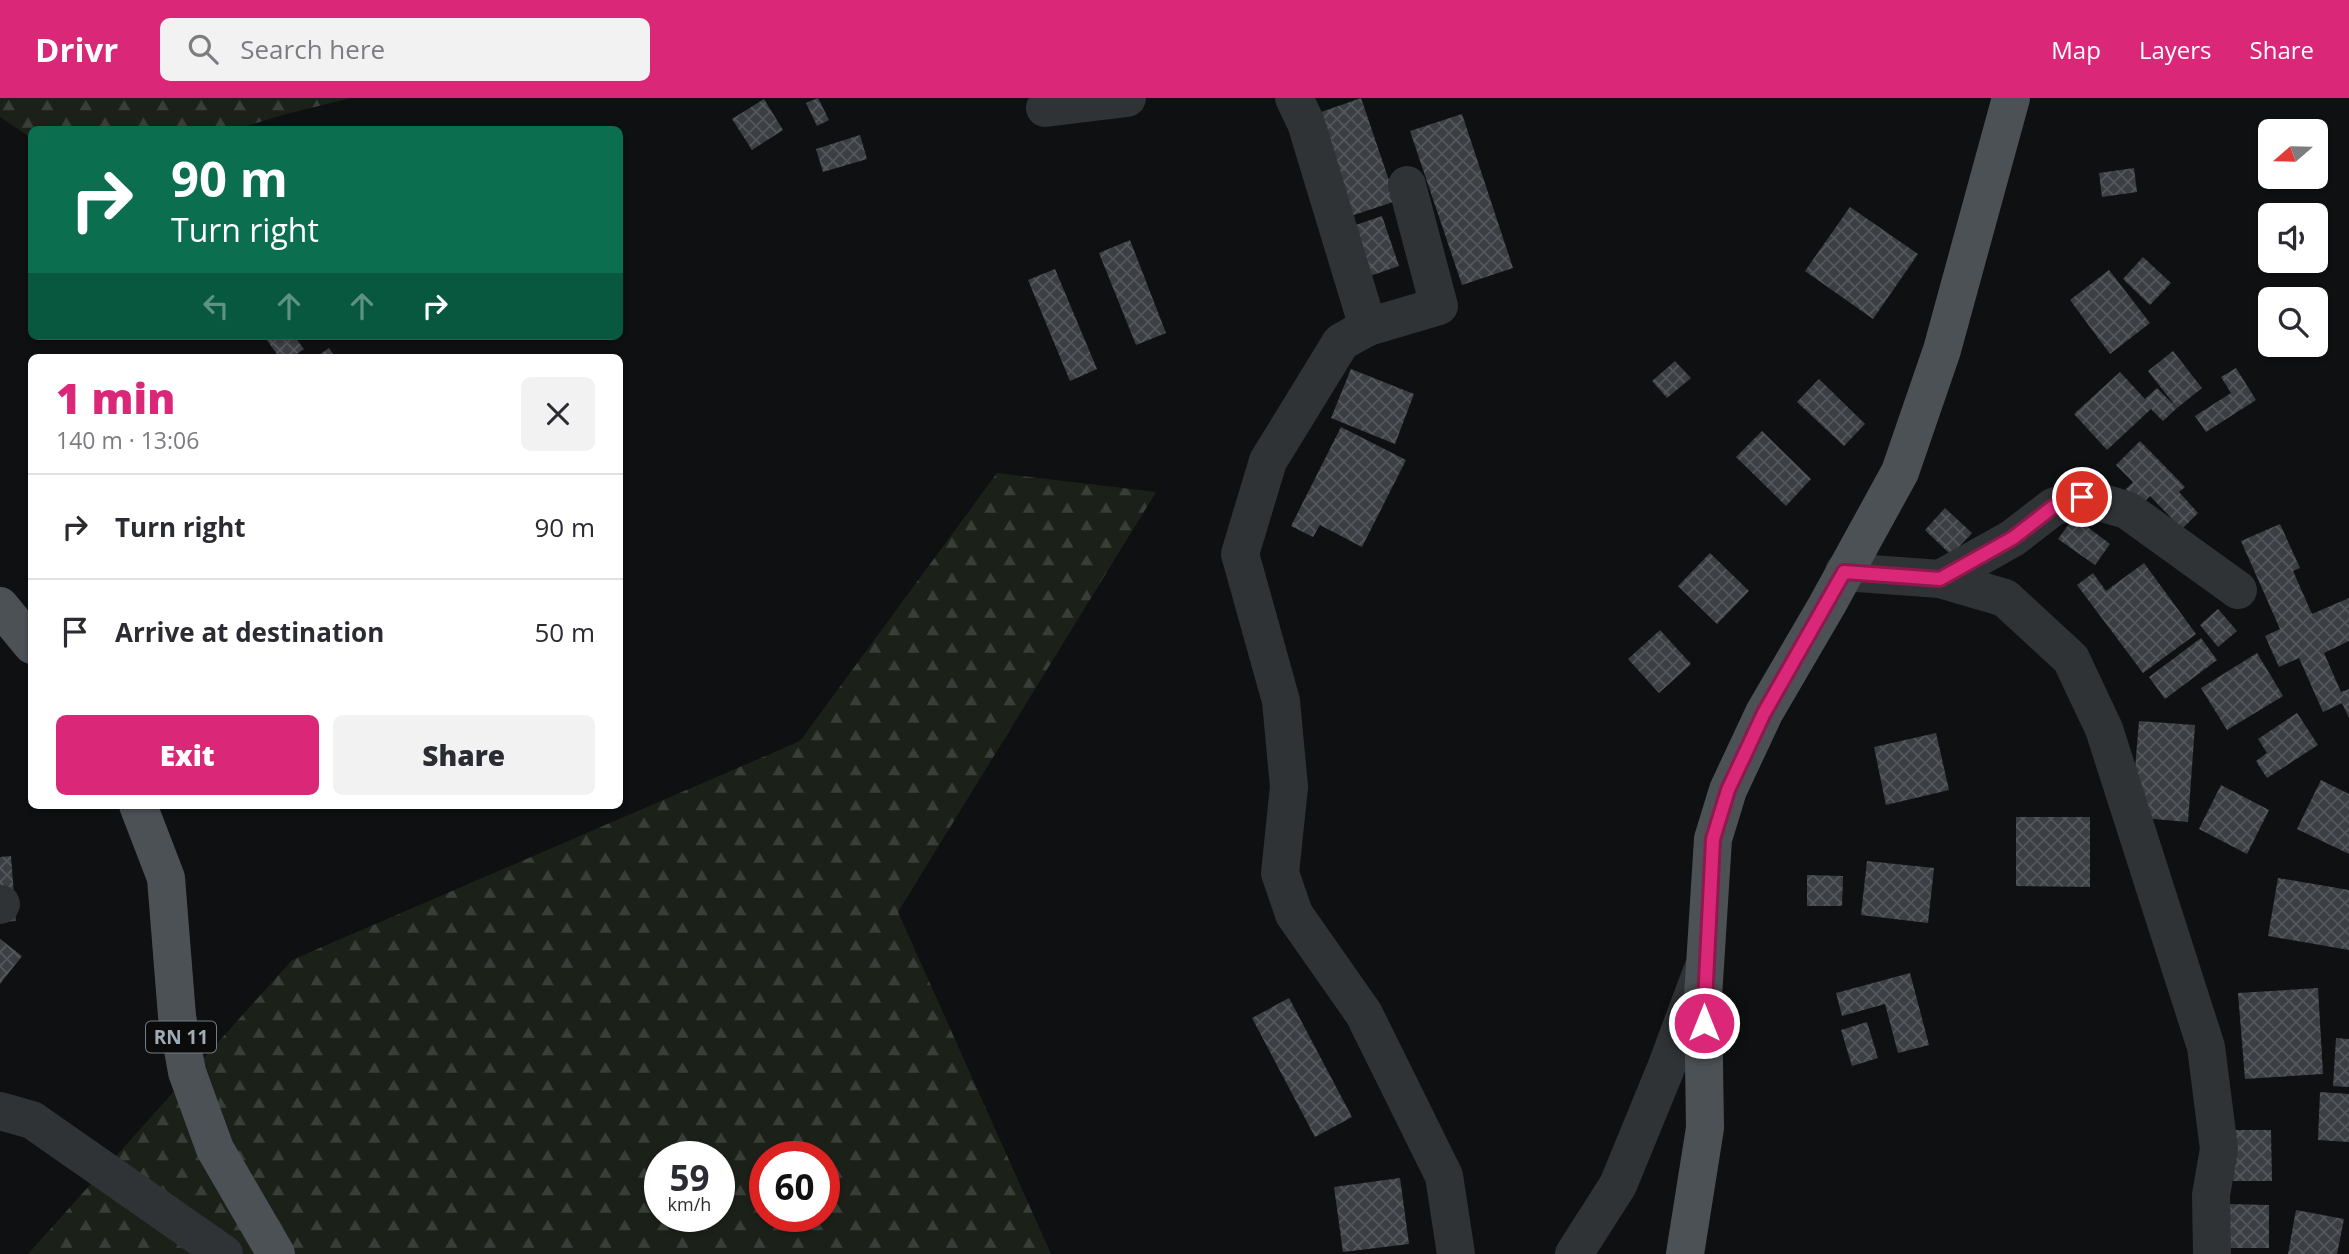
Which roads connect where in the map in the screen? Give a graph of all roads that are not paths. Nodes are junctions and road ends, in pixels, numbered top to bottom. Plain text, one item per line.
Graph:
1 (1127, 98) edge
2 (1294, 98) edge
3 (2009, 104) edge
4 (1045, 108) dead end
5 (1407, 185) dead end
6 (1368, 327) junction
7 (1844, 572) junction
8 (1940, 579) junction
9 (2238, 590) dead end
10 (0, 606) edge
11 (28, 640) edge
12 (140, 809) edge
13 (1705, 962) junction
14 (0, 1111) edge
15 (224, 1254) edge
16 (276, 1254) edge
17 (1456, 1254) edge
18 (1574, 1254) edge
19 (1685, 1254) edge
20 (2212, 1254) edge

1 - 4 street
2 - 6 street
3 - 7 main road
5 - 6 street
6 - 17 street
7 - 8 street
7 - 13 main road
8 - 9 street
8 - 20 street
10 - 11 main road
12 - 16 main road, RN 11
13 - 18 street
13 - 19 main road
14 - 15 street

